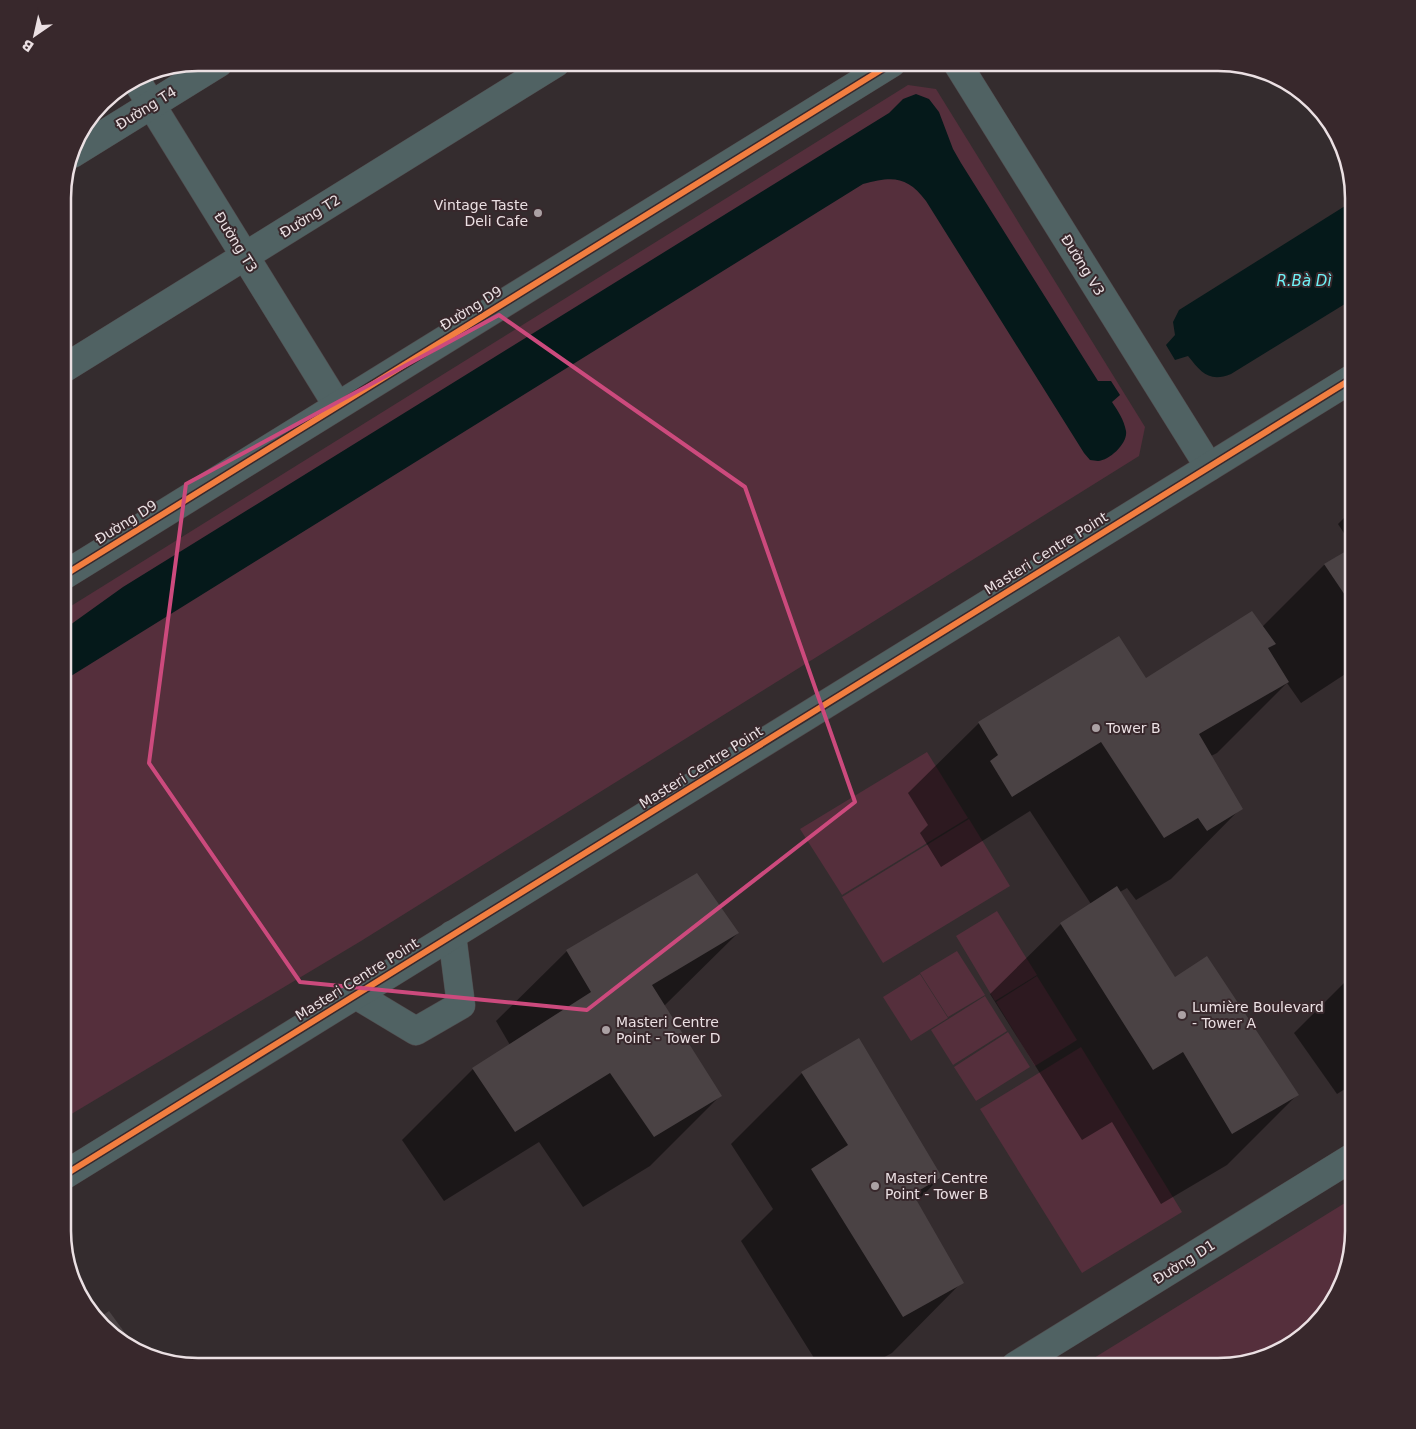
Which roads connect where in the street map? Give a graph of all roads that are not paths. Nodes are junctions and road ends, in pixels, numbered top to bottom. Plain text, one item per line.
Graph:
1 (203, 72) edge
2 (542, 72) edge
3 (877, 72) edge
4 (963, 72) edge
5 (139, 86) edge
6 (151, 105) junction
7 (82, 148) edge
8 (245, 257) junction
9 (72, 364) edge
10 (1345, 384) edge
11 (337, 405) junction
12 (1209, 467) junction
13 (72, 571) edge
14 (452, 935) junction
15 (356, 995) junction
16 (1345, 1163) edge
17 (71, 1170) edge
18 (1028, 1358) edge

1 - 6 street, Đường T4
2 - 8 street, Đường T2
3 - 11 street, Đường D9
4 - 12 street, Đường V3
5 - 6 street, Đường T3
6 - 7 street, Đường T4
6 - 8 street, Đường T3
8 - 9 street, Đường T2
8 - 11 street, Đường T3
10 - 12 street, Masteri Centre Point
11 - 13 street, Đường D9
12 - 14 street, Masteri Centre Point
14 - 15 street, Masteri Centre Point
14 - 15 street
15 - 17 street, Masteri Centre Point
16 - 18 street, Đường D1

